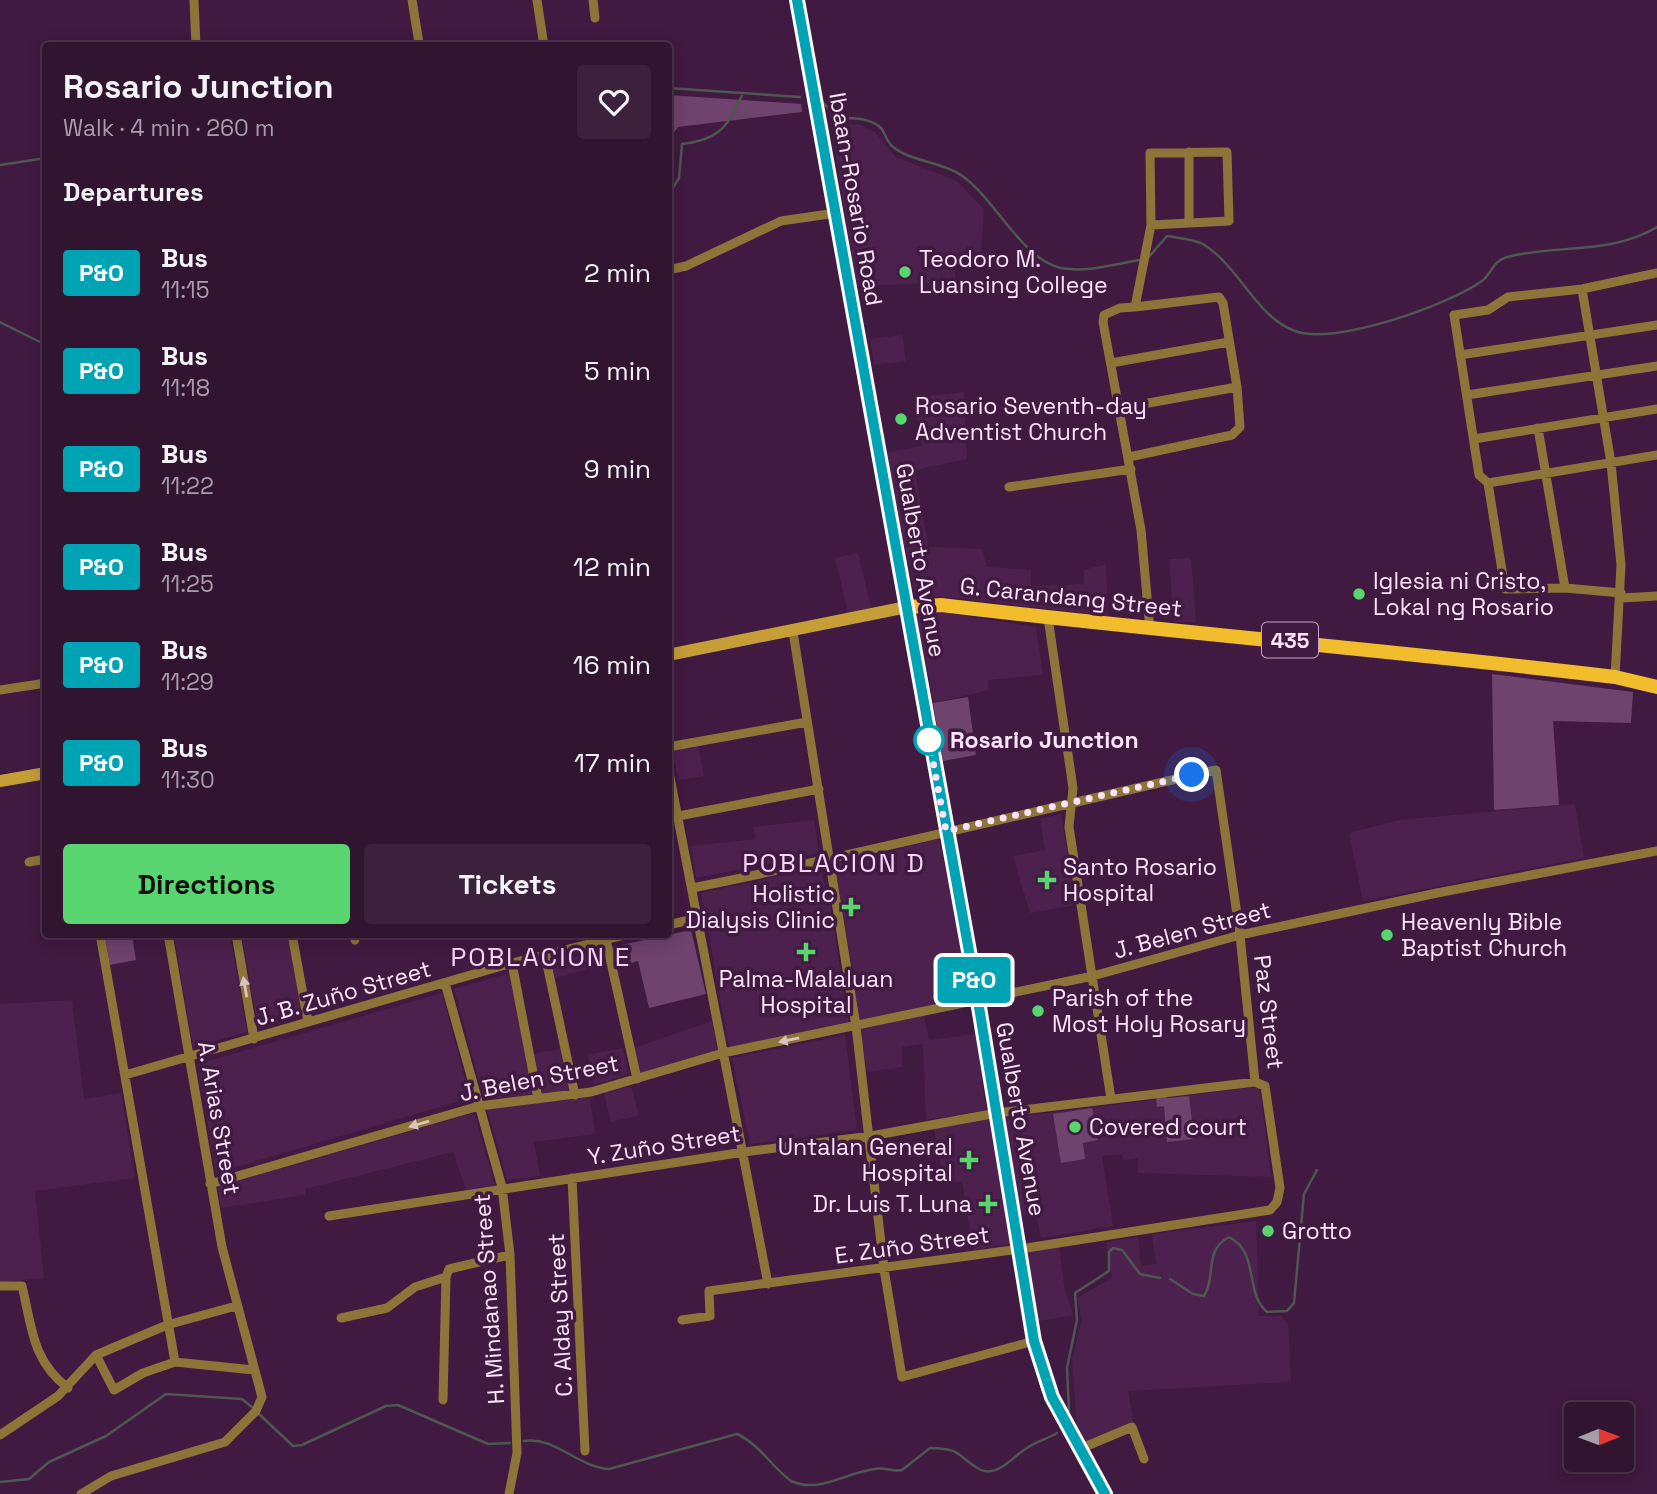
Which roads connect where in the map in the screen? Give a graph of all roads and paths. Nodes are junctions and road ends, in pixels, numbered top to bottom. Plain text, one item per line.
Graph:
1 (194, 0) edge
2 (412, 0) edge
3 (537, 0) edge
4 (593, 0) edge
5 (797, 0) edge
6 (595, 18) dead end
7 (196, 42) edge
8 (419, 42) edge
9 (543, 42) edge
10 (1189, 152) junction
11 (836, 213) junction
12 (1189, 223) junction
13 (1151, 225) junction
14 (672, 269) edge
15 (1657, 273) edge
16 (1582, 289) junction
17 (1135, 307) junction
18 (1657, 325) edge
19 (1590, 335) junction
20 (1229, 342) junction
21 (1460, 355) junction
22 (1111, 363) junction
23 (1657, 366) edge
24 (1597, 374) junction
25 (1237, 387) junction
26 (1467, 395) junction
27 (870, 407) joint
28 (1121, 408) junction
29 (1657, 410) edge
30 (1604, 417) junction
31 (1538, 428) junction
32 (1474, 439) junction
33 (1657, 455) edge
34 (1129, 457) junction
35 (1611, 463) junction
36 (1131, 469) junction
37 (1546, 473) junction
38 (1488, 483) junction
39 (1009, 487) dead end
40 (1565, 588) junction
41 (1621, 595) junction
42 (1657, 596) edge
43 (907, 607) junction
44 (1048, 618) junction
45 (1150, 630) junction
46 (793, 632) junction
47 (672, 654) edge
48 (1615, 677) junction
49 (42, 684) edge
50 (1657, 687) edge
51 (0, 690) edge
52 (807, 722) junction
53 (672, 746) edge
54 (42, 774) edge
55 (0, 781) edge
56 (819, 789) junction
57 (1069, 803) junction
58 (673, 817) edge
59 (946, 831) junction
60 (1657, 851) edge
61 (42, 860) edge
62 (829, 861) junction
63 (29, 862) dead end
64 (692, 888) junction
65 (698, 918) junction
66 (672, 924) edge
67 (1240, 935) junction
68 (101, 938) edge
69 (169, 938) edge
70 (237, 938) edge
71 (293, 938) edge
72 (614, 938) edge
73 (606, 940) junction
74 (545, 955) junction
75 (512, 963) junction
76 (1093, 976) junction
77 (445, 983) junction
78 (978, 1001) junction
79 (308, 1023) junction
80 (856, 1026) junction
81 (254, 1039) junction
82 (723, 1054) junction
83 (189, 1058) junction
84 (125, 1075) junction
85 (637, 1079) junction
86 (1255, 1082) junction
87 (575, 1095) junction
88 (538, 1099) junction
89 (1111, 1099) junction
90 (479, 1106) junction
91 (997, 1113) junction
92 (871, 1136) junction
93 (744, 1152) junction
94 (572, 1178) junction
95 (210, 1184) junction
96 (502, 1187) junction
97 (1269, 1210) joint
98 (329, 1216) dead end
99 (1020, 1250) junction
100 (510, 1255) junction
101 (884, 1269) junction
102 (446, 1277) junction
103 (768, 1284) junction
104 (0, 1286) edge
105 (236, 1307) junction
106 (341, 1318) dead end
107 (682, 1320) dead end
108 (167, 1325) junction
109 (1034, 1341) junction
110 (96, 1355) junction
111 (174, 1362) junction
112 (254, 1370) junction
113 (68, 1388) junction
114 (443, 1400) dead end
115 (0, 1435) edge
116 (1082, 1448) junction
117 (585, 1451) dead end
118 (1144, 1459) dead end
119 (81, 1494) edge
120 (509, 1494) edge
121 (1105, 1494) edge

1 - 7 street
2 - 8 street
3 - 9 street
4 - 6 street
5 - 11 main road, Ibaan-Rosario Road
10 - 12 street
10 - 12 street
10 - 13 street
11 - 14 street
11 - 27 main road, Ibaan-Rosario Road
12 - 13 street
13 - 17 street
15 - 16 street
16 - 19 street
16 - 21 street
17 - 20 street
17 - 22 street
18 - 19 street
19 - 21 street
19 - 24 street
20 - 22 street
20 - 25 street
21 - 26 street
22 - 28 street
23 - 24 street
24 - 26 street
24 - 30 street
25 - 28 street
25 - 34 street
26 - 32 street
27 - 43 main road, Gualberto Avenue
28 - 34 street
29 - 30 street
30 - 31 street
30 - 35 street
31 - 32 street
31 - 37 street
32 - 38 street
33 - 35 street
34 - 36 street
35 - 37 street
35 - 41 street
36 - 39 street
36 - 45 street
37 - 38 street
37 - 40 street
38 - 40 street
40 - 41 street
41 - 42 street
41 - 48 street
43 - 44 main road, G. Carandang Street / 435
43 - 46 main road, G. Carandang Street
43 - 59 main road, Gualberto Avenue
44 - 45 main road, G. Carandang Street / 435
44 - 57 street
45 - 48 main road, G. Carandang Street / 435
46 - 47 main road, G. Carandang Street
46 - 52 street
48 - 50 main road, 435
49 - 51 street
52 - 53 street
52 - 56 street
54 - 55 main road
56 - 58 street
56 - 62 street
57 - 59 street
57 - 67 street, Paz Street
57 - 76 street
58 - 64 street
59 - 62 street
59 - 78 main road, Gualberto Avenue
60 - 67 street, J. Belen Street
61 - 63 street
62 - 64 street
62 - 80 street
64 - 65 street
65 - 66 street
65 - 82 street
67 - 76 street, J. Belen Street
67 - 86 street, Paz Street
68 - 84 street
69 - 83 street, A. Arias Street
81 -> 70 street
71 - 79 street
72 - 73 street, J. B. Zuño Street
73 - 74 street, J. B. Zuño Street
73 - 85 street
74 - 75 street, J. B. Zuño Street
74 - 87 street
75 - 77 street, J. B. Zuño Street
75 - 88 street
76 - 78 street, J. Belen Street
76 - 89 street
77 - 79 street, J. B. Zuño Street
77 - 90 street, H. Mindanao Street
78 - 80 street, J. Belen Street
78 - 91 main road, Gualberto Avenue
79 - 81 street, J. B. Zuño Street
80 -> 82 street, J. Belen Street
80 - 92 street
81 - 83 street, J. B. Zuño Street
82 - 85 street, J. Belen Street
82 - 93 street
83 - 84 street, J. B. Zuño Street
83 - 95 street, A. Arias Street
84 - 108 street
85 - 87 street, J. Belen Street
86 - 89 street, Y. Zuño Street
86 - 97 street, Paz Street
87 - 88 street, J. Belen Street
88 - 90 street, J. Belen Street
89 - 91 street, Y. Zuño Street
90 -> 95 street, J. Belen Street
90 - 96 street, H. Mindanao Street
91 - 92 street, Y. Zuño Street
91 - 99 main road, Gualberto Avenue
92 - 93 street, Y. Zuño Street
92 - 101 street
93 - 94 street, Y. Zuño Street
93 - 103 street
94 - 96 street, Y. Zuño Street
94 - 117 street, C. Alday Street
95 - 105 street, A. Arias Street
96 - 98 street, Y. Zuño Street
96 - 100 street, H. Mindanao Street
97 - 99 street, E. Zuño Street
99 - 101 street, E. Zuño Street
99 - 109 main road, Gualberto Avenue
100 - 102 street
100 - 120 street, H. Mindanao Street
101 - 103 street, E. Zuño Street
101 - 109 street
102 - 106 street
102 - 114 street
103 - 107 street, E. Zuño Street
104 - 113 street
105 - 108 street
105 - 112 street, A. Arias Street
108 - 110 street
108 - 111 street
109 - 116 main road, Gualberto Avenue
110 - 111 street
110 - 113 street
111 - 112 street
112 - 119 street, A. Arias Street
113 - 115 street
116 - 118 street
116 - 121 main road, Gualberto Avenue

